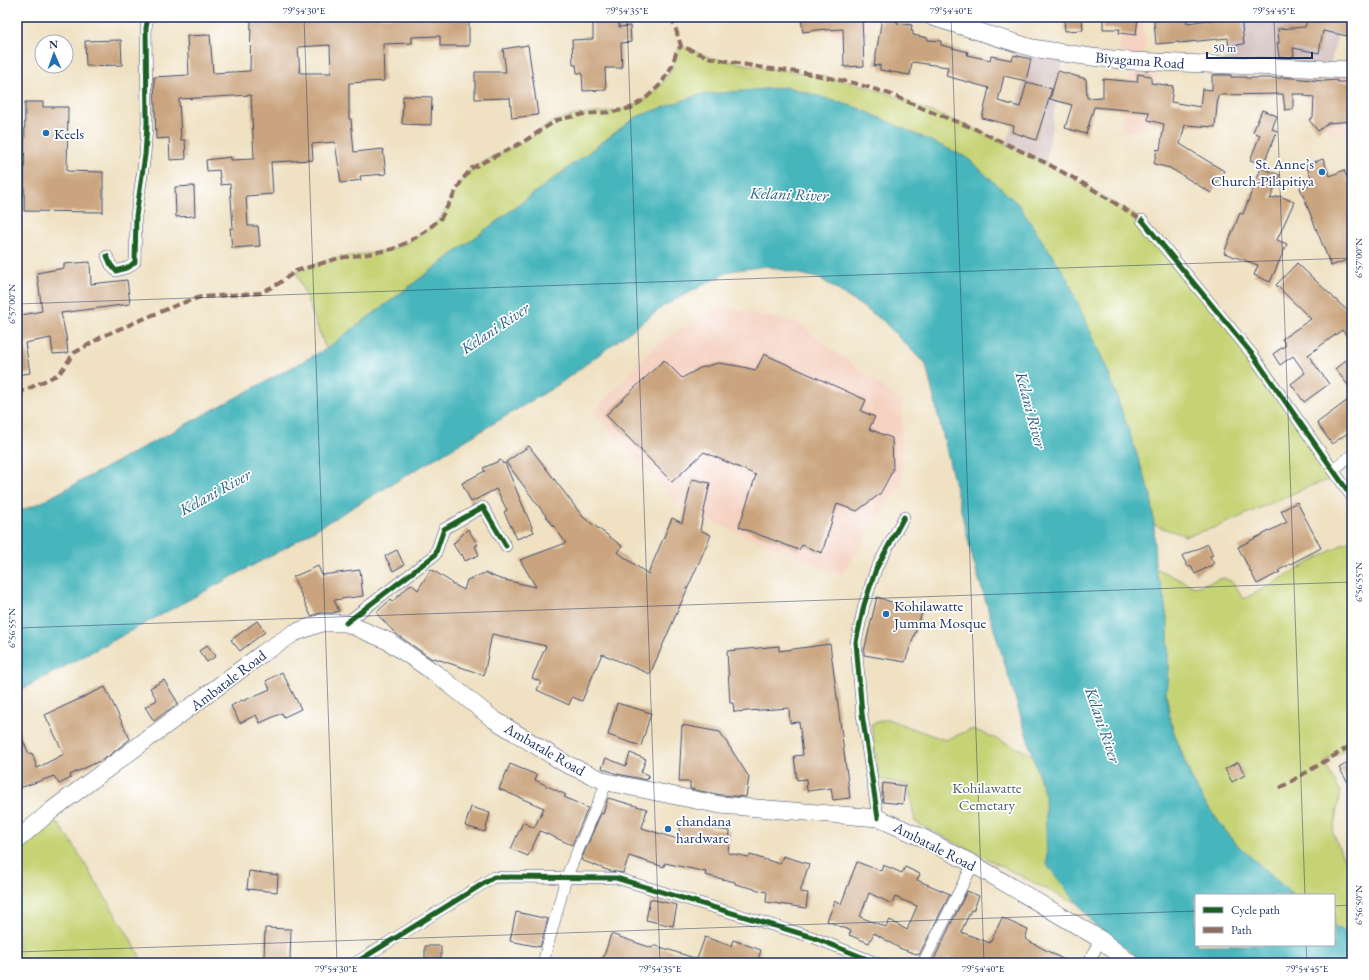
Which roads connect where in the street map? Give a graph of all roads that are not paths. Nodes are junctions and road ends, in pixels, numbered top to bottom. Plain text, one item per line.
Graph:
1 (148, 17) edge
2 (932, 17) edge
3 (1352, 70) edge
4 (1142, 220) dead end
5 (107, 256) dead end
6 (1352, 455) edge
7 (1333, 470) junction
8 (1352, 497) edge
9 (904, 517) dead end
10 (506, 546) dead end
11 (346, 622) junction
12 (607, 782) junction
13 (878, 818) junction
14 (17, 840) edge
15 (973, 864) junction
16 (566, 878) junction
17 (1100, 939) junction
18 (355, 963) edge
19 (543, 963) edge
20 (877, 963) edge
21 (923, 963) edge
22 (1089, 963) edge
23 (1130, 963) edge

1 - 5 street
2 - 3 main road, Biyagama Road
4 - 7 street
6 - 7 street
7 - 8 street
9 - 13 street
10 - 11 street
11 - 12 main road, Ambatale Road
11 - 14 main road, Ambatale Road
12 - 13 main road, Ambatale Road
12 - 16 street
13 - 15 main road, Ambatale Road
15 - 17 main road, Ambatale Road
15 - 21 street
16 - 18 street
16 - 19 street
16 - 20 street
17 - 22 street
17 - 23 main road, Ambatale Road

